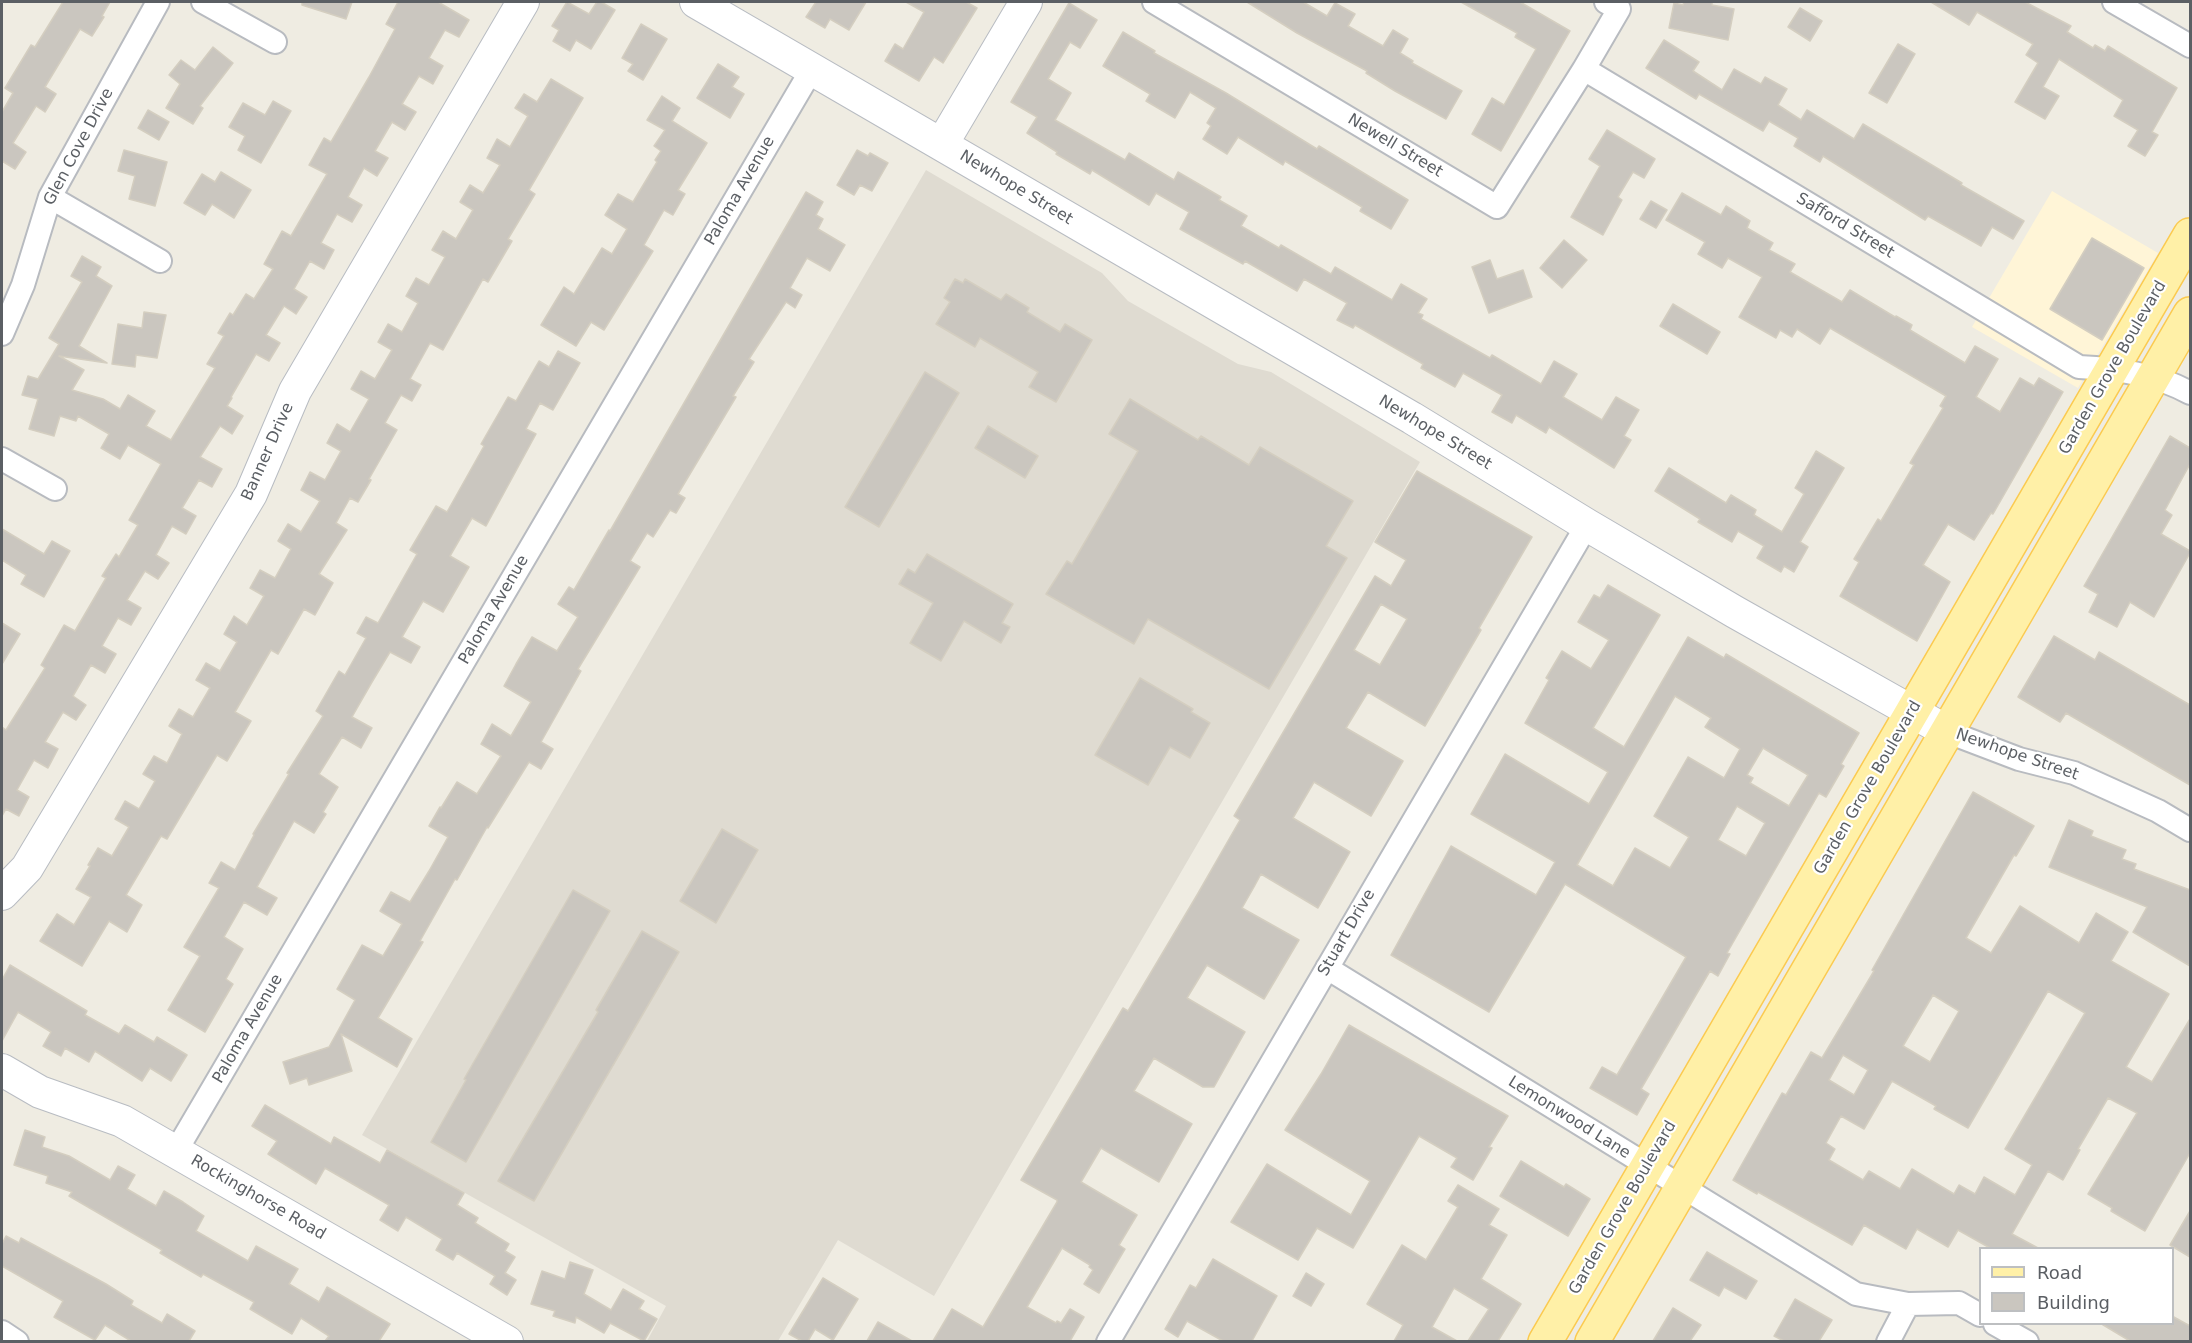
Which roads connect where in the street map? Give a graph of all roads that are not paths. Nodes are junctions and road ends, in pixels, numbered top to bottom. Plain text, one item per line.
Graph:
1 (158, 2) edge
2 (203, 2) edge
3 (523, 2) edge
4 (696, 2) edge
5 (1026, 2) edge
6 (1154, 2) edge
7 (1606, 2) edge
8 (2114, 2) edge
9 (275, 42) dead end
10 (2190, 46) edge
11 (812, 69) junction
12 (1584, 69) junction
13 (942, 144) junction
14 (50, 197) junction
15 (2190, 235) edge
16 (160, 261) dead end
17 (2190, 314) edge
18 (2, 334) edge
19 (2113, 369) junction
20 (2153, 377) junction
21 (2190, 393) edge
22 (2, 459) edge
23 (55, 489) dead end
24 (1587, 525) junction
25 (1912, 713) junction
26 (1948, 732) junction
27 (2190, 831) edge
28 (2, 894) edge
29 (1327, 968) junction
30 (2, 1070) edge
31 (176, 1151) junction
32 (1647, 1166) junction
33 (1682, 1187) junction
34 (1908, 1304) junction
35 (1979, 1314) edge
36 (1998, 1325) edge
37 (2, 1332) edge
38 (17, 1341) edge
39 (507, 1341) edge
40 (1108, 1341) edge
41 (1545, 1341) edge
42 (1592, 1341) edge
43 (1888, 1341) edge
44 (2026, 1341) edge

1 - 14 street, Glen Cove Drive
2 - 9 street
3 - 28 street, Banner Drive
4 - 11 street, Newhope Street
5 - 13 street
6 - 12 street, Newell Street
7 - 12 street
8 - 10 street
11 - 13 street, Newhope Street
11 - 31 street, Paloma Avenue
12 - 19 street, Safford Street
13 - 24 street, Newhope Street
14 - 16 street
14 - 18 street, Glen Cove Drive
15 - 19 main road, Garden Grove Boulevard
17 - 20 main road
19 - 20 street, Safford Street
19 - 25 main road, Garden Grove Boulevard
20 - 21 street, Safford Street
20 - 26 main road
22 - 23 street
24 - 25 street, Newhope Street
24 - 29 street, Stuart Drive
25 - 26 street, Newhope Street
25 - 32 main road, Garden Grove Boulevard
26 - 27 street, Newhope Street
26 - 33 main road
29 - 32 street, Lemonwood Lane
29 - 40 street, Stuart Drive
30 - 31 street, Rockinghorse Road
31 - 39 street, Rockinghorse Road
32 - 33 street, Lemonwood Lane
32 - 41 main road, Garden Grove Boulevard
33 - 34 street, Lemonwood Lane
33 - 42 main road
34 - 35 street, Lemonwood Lane
34 - 43 street
36 - 44 street
37 - 38 street

